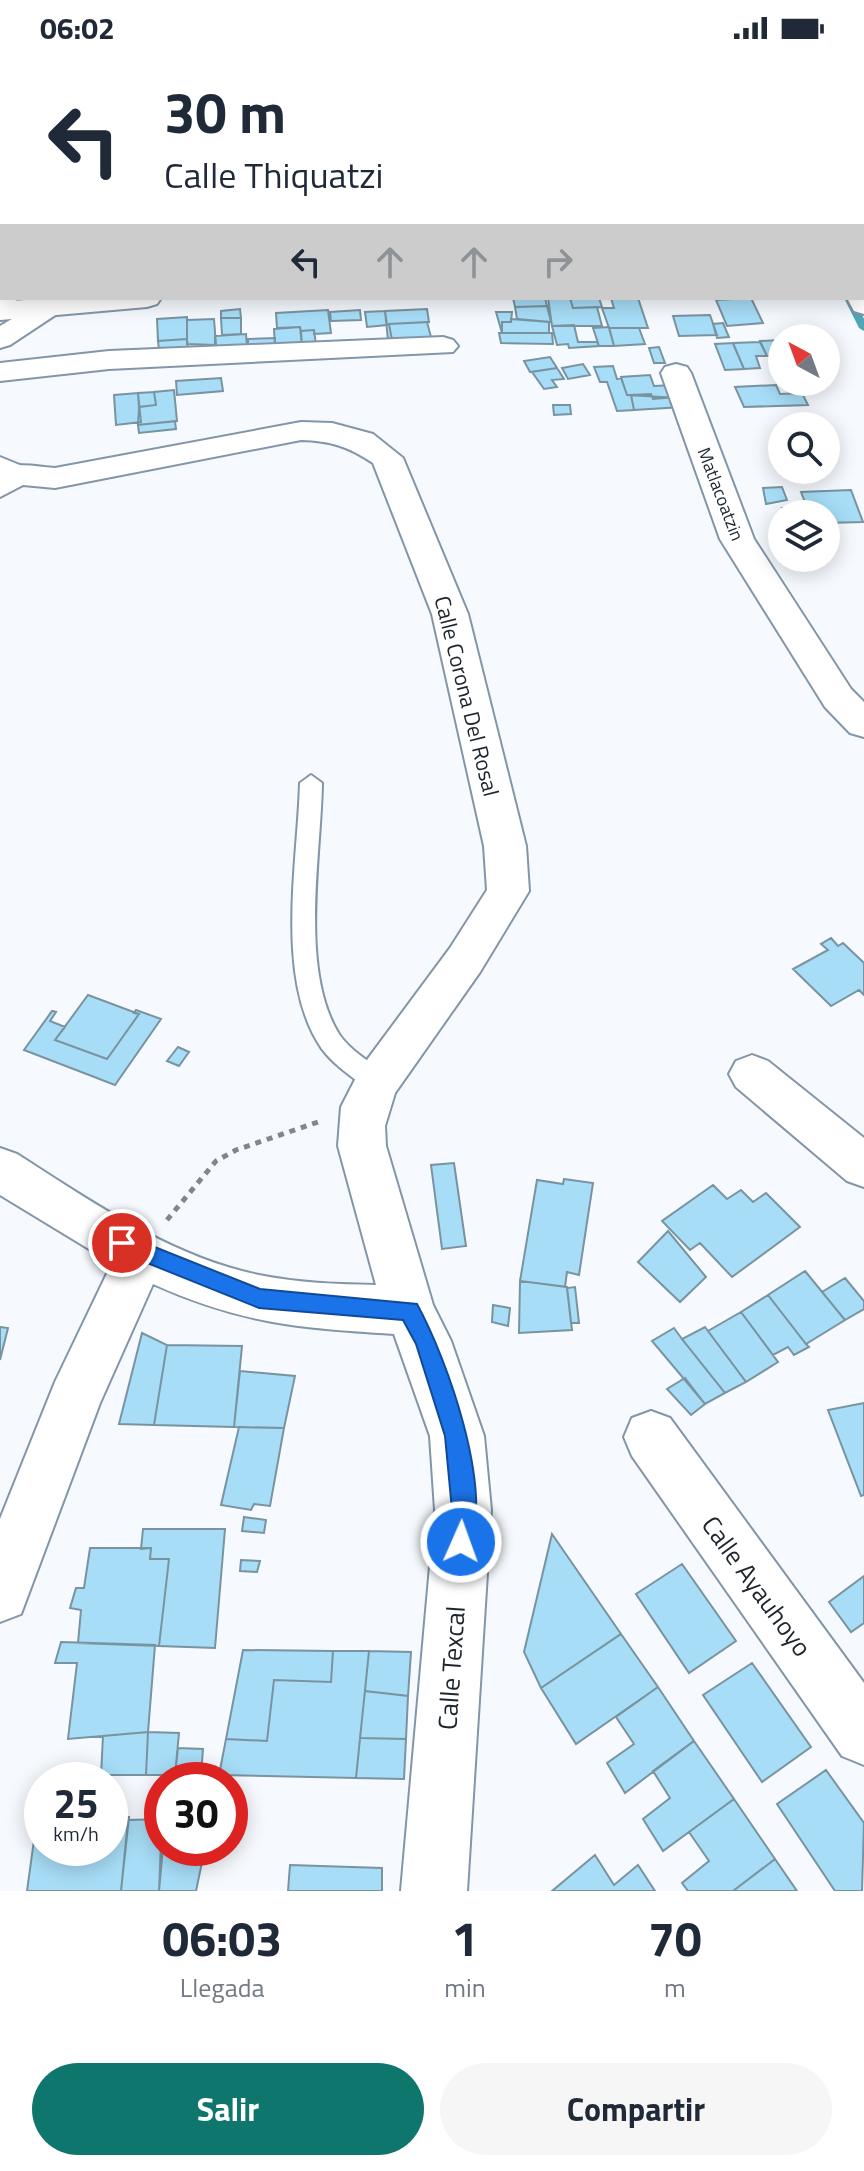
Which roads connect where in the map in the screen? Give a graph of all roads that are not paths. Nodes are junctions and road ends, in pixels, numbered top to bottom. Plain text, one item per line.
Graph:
1 (111, 300) edge
2 (58, 303) edge
3 (0, 311) edge
4 (0, 339) edge
5 (443, 346) dead end
6 (0, 372) edge
7 (676, 373) dead end
8 (5, 476) edge
9 (864, 724) edge
10 (311, 783) dead end
11 (752, 1074) dead end
12 (371, 1095) junction
13 (864, 1166) edge
14 (0, 1169) edge
15 (142, 1253) junction
16 (409, 1311) junction
17 (651, 1437) dead end
18 (0, 1593) edge
19 (864, 1734) edge
20 (434, 1891) edge

1 - 2 street
2 - 3 street
2 - 4 street
5 - 6 street
7 - 9 street, Matlacoatzin
8 - 12 street, Calle Corona Del Rosal
10 - 12 lane
11 - 13 street
12 - 16 street
14 - 15 street
15 - 16 street
15 - 18 street
16 - 20 street, Calle Texcal
17 - 19 street, Calle Ayauhoyo

